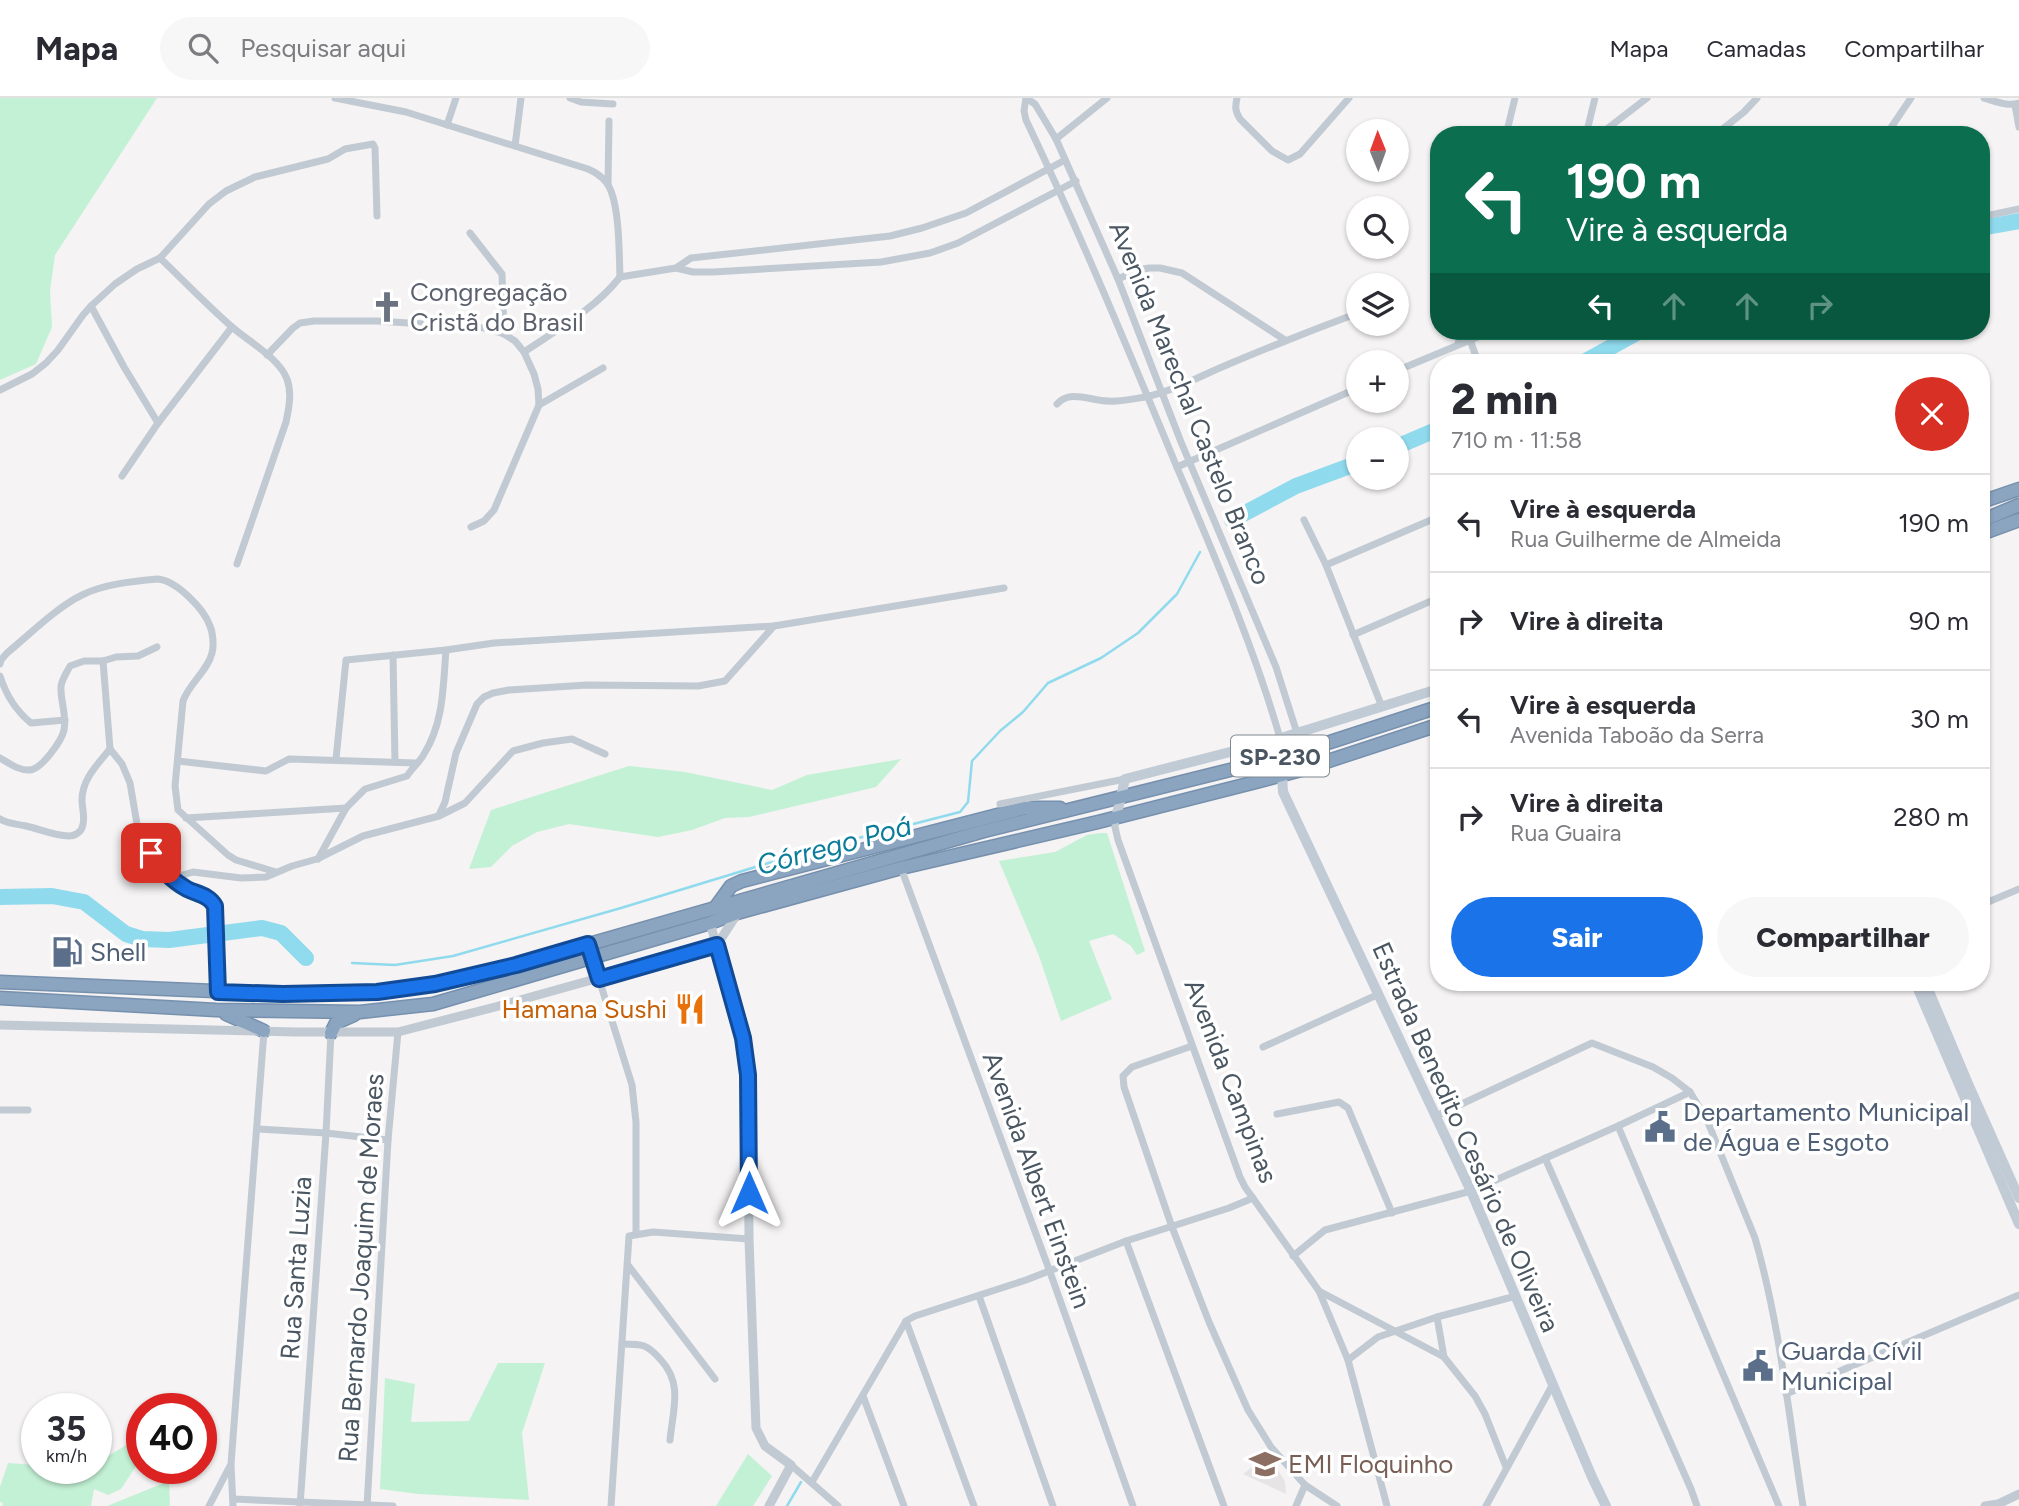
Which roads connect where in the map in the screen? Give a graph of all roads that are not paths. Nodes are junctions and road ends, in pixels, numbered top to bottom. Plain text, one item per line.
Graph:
1 (335, 98) edge
2 (456, 98) edge
3 (521, 98) edge
4 (570, 98) edge
5 (1026, 98) edge
6 (1108, 98) edge
7 (1237, 98) edge
8 (1349, 98) edge
9 (1515, 98) edge
10 (1595, 98) edge
11 (1647, 98) edge
12 (1757, 98) edge
13 (1911, 98) edge
14 (1984, 98) edge
15 (354, 100) edge
16 (613, 104) dead end
17 (2017, 104) edge
18 (609, 121) dead end
19 (447, 125) junction
20 (1508, 126) edge
21 (1588, 126) edge
22 (1611, 126) edge
23 (1726, 126) edge
24 (1892, 126) edge
25 (2019, 127) edge
26 (1056, 139) junction
27 (515, 146) junction
28 (1065, 160) junction
29 (1049, 169) junction
30 (1076, 181) junction
31 (608, 184) junction
32 (1059, 190) junction
33 (2019, 209) edge
34 (1990, 215) edge
35 (377, 216) dead end
36 (470, 233) dead end
37 (160, 258) junction
38 (676, 268) junction
39 (620, 277) junction
40 (1118, 279) junction
41 (91, 306) junction
42 (1346, 318) edge
43 (232, 327) junction
44 (504, 334) junction
45 (1459, 340) edge
46 (1469, 340) joint
47 (1284, 341) junction
48 (1458, 344) junction
49 (524, 352) junction
50 (1435, 354) edge
51 (1475, 354) edge
52 (267, 355) junction
53 (1430, 356) edge
54 (1409, 365) edge
55 (603, 368) dead end
56 (0, 390) edge
57 (1161, 393) junction
58 (1346, 393) edge
59 (1147, 396) junction
60 (1057, 404) dead end
61 (539, 405) junction
62 (158, 423) junction
63 (1190, 462) junction
64 (1177, 467) junction
65 (122, 476) dead end
66 (2019, 488) edge
67 (1990, 499) edge
68 (2019, 505) edge
69 (1210, 513) junction
70 (1199, 517) junction
71 (1304, 520) dead end
72 (1430, 520) edge
73 (2019, 520) edge
74 (1990, 525) edge
75 (471, 527) dead end
76 (1990, 529) edge
77 (237, 564) dead end
78 (1326, 565) junction
79 (1238, 578) junction
80 (1225, 584) junction
81 (1004, 588) dead end
82 (1430, 601) edge
83 (774, 626) junction
84 (1353, 635) junction
85 (1268, 646) junction
86 (157, 647) dead end
87 (446, 650) junction
88 (1252, 652) junction
89 (393, 655) junction
90 (103, 661) junction
91 (0, 664) edge
92 (0, 676) edge
93 (1430, 692) edge
94 (1382, 707) junction
95 (1430, 710) edge
96 (65, 720) junction
97 (1430, 728) edge
98 (1297, 733) junction
99 (1280, 738) junction
100 (1265, 743) junction
101 (110, 749) junction
102 (605, 754) dead end
103 (1289, 754) junction
104 (0, 758) edge
105 (337, 760) junction
106 (178, 761) junction
107 (395, 762) junction
108 (416, 763) junction
109 (1234, 769) junction
110 (1282, 775) junction
111 (1125, 779) junction
112 (1266, 779) junction
113 (1282, 789) junction
114 (1120, 798) junction
115 (1000, 804) dead end
116 (346, 808) junction
117 (439, 816) junction
118 (185, 818) junction
119 (1116, 818) junction
120 (0, 819) edge
121 (317, 859) junction
122 (901, 868) junction
123 (276, 872) junction
124 (165, 874) junction
125 (2019, 889) edge
126 (1990, 901) edge
127 (715, 907) junction
128 (737, 913) junction
129 (710, 923) junction
130 (588, 944) junction
131 (717, 945) junction
132 (593, 958) junction
133 (599, 979) junction
134 (0, 982) edge
135 (1921, 991) edge
136 (1927, 991) edge
137 (218, 992) junction
138 (1379, 993) junction
139 (0, 998) edge
140 (1931, 1008) junction
141 (216, 1010) junction
142 (360, 1012) junction
143 (0, 1025) edge
144 (264, 1031) junction
145 (398, 1032) junction
146 (331, 1033) junction
147 (1192, 1046) junction
148 (1263, 1047) dead end
149 (1690, 1092) junction
150 (0, 1110) edge
151 (28, 1110) dead end
152 (1277, 1114) dead end
153 (1436, 1116) junction
154 (1618, 1126) junction
155 (258, 1129) junction
156 (326, 1133) junction
157 (388, 1139) junction
158 (1545, 1158) junction
159 (2001, 1182) junction
160 (1471, 1191) junction
161 (1253, 1198) junction
162 (2019, 1199) edge
163 (1392, 1213) junction
164 (2019, 1224) edge
165 (1172, 1227) junction
166 (636, 1234) junction
167 (749, 1239) junction
168 (1126, 1241) junction
169 (1293, 1256) junction
170 (628, 1264) junction
171 (1050, 1272) junction
172 (1320, 1291) junction
173 (2019, 1295) edge
174 (979, 1296) junction
175 (1516, 1296) junction
176 (1437, 1317) junction
177 (906, 1321) junction
178 (1395, 1331) junction
179 (622, 1345) junction
180 (1444, 1357) junction
181 (1348, 1360) junction
182 (715, 1379) dead end
183 (1553, 1383) junction
184 (1786, 1394) junction
185 (863, 1396) junction
186 (670, 1440) dead end
187 (230, 1464) junction
188 (791, 1465) junction
189 (1506, 1467) junction
190 (811, 1482) junction
191 (1305, 1485) junction
192 (2019, 1494) edge
193 (233, 1503) edge
194 (300, 1504) edge
195 (367, 1505) edge
196 (1998, 1505) edge
197 (209, 1506) edge
198 (393, 1506) edge
199 (611, 1506) edge
200 (769, 1506) edge
201 (838, 1506) edge
202 (904, 1506) edge
203 (974, 1506) edge
204 (1053, 1506) edge
205 (1133, 1506) edge
206 (1224, 1506) edge
207 (1296, 1506) edge
208 (1336, 1506) edge
209 (1387, 1506) edge
210 (1486, 1506) edge
211 (1606, 1506) edge
212 (1697, 1506) edge
213 (1779, 1506) edge
214 (1803, 1506) edge
215 (1985, 1506) edge

1 - 15 street
2 - 19 street
3 - 27 street
4 - 16 street
5 - 26 street, Avenida Marechal Castelo Branco
5 - 29 street, Avenida Marechal Castelo Branco
6 - 26 street
7 - 8 street
9 - 20 street
10 - 21 street
11 - 22 street
12 - 23 street
13 - 24 street
14 - 17 street
15 - 19 street
17 - 25 street
18 - 31 street
19 - 27 street
26 - 28 street, Avenida Marechal Castelo Branco
27 - 31 street
28 - 29 street
28 - 30 street, Avenida Marechal Castelo Branco
29 - 32 street, Avenida Marechal Castelo Branco
29 - 38 street
30 - 32 street
30 - 40 street, Avenida Marechal Castelo Branco
31 - 39 street
32 - 38 street
32 - 59 street, Avenida Marechal Castelo Branco
33 - 34 street
35 - 37 street
36 - 44 street
37 - 41 street
37 - 43 street
38 - 39 street
39 - 49 street
40 - 47 street
40 - 57 street, Avenida Marechal Castelo Branco
41 - 56 street
41 - 62 street
42 - 47 street
43 - 52 street
43 - 62 street
44 - 49 street
44 - 52 street
45 - 48 street
46 - 48 street
46 - 51 street
47 - 57 street
48 - 50 street
49 - 61 street
52 - 77 street
53 - 54 street
55 - 61 street
57 - 59 street
57 - 63 street, Avenida Marechal Castelo Branco
58 - 63 street
59 - 60 street
59 - 64 street, Avenida Marechal Castelo Branco
61 - 75 street
62 - 65 street
63 - 64 street
63 - 69 street, Avenida Marechal Castelo Branco
64 - 70 street, Avenida Marechal Castelo Branco
66 - 67 highway
68 - 74 highway
69 - 70 street
69 - 79 street, Avenida Marechal Castelo Branco
70 - 80 street, Avenida Marechal Castelo Branco
71 - 78 street
72 - 78 street
73 - 76 highway
78 - 84 street
79 - 80 street
79 - 85 street, Avenida Marechal Castelo Branco
80 - 88 street, Avenida Marechal Castelo Branco
81 - 83 street
82 - 84 street
83 - 87 street
83 - 117 street
84 - 94 street
85 - 88 street
85 - 98 street, Avenida Marechal Castelo Branco
86 - 90 street
87 - 89 street
87 - 108 street
88 - 99 street, Avenida Marechal Castelo Branco
89 - 105 street
89 - 107 street
90 - 96 street
90 - 101 street
91 - 106 street
92 - 96 street
93 - 94 main road
94 - 98 main road
95 - 103 highway, SP-230
96 - 104 street
97 - 110 highway, SP-230
98 - 99 main road
98 - 103 main road, Estrada Benedito Cesário de Oliveira
99 - 100 main road
100 - 109 highway
100 - 111 main road
101 - 120 street
101 - 124 street
102 - 117 street
103 - 109 highway, SP-230
103 - 110 main road, Estrada Benedito Cesário de Oliveira
105 - 106 street
105 - 107 street
106 - 118 street
107 - 108 street
108 - 116 street
109 - 114 highway, SP-230
110 - 112 highway, SP-230
110 - 113 main road, Estrada Benedito Cesário de Oliveira
111 - 114 main road
111 - 115 street
112 - 113 main road
112 - 119 highway, SP-230
113 - 138 main road, Estrada Benedito Cesário de Oliveira
114 - 119 main road
114 - 127 highway, SP-230
116 - 118 street
116 - 121 street
117 - 121 street
118 - 123 street
119 - 122 highway, SP-230
119 - 147 street, Avenida Campinas
121 - 123 street
122 - 128 highway, SP-230
122 - 171 street, Avenida Albert Einstein
123 - 124 street
124 - 137 street
125 - 126 street
127 - 129 highway
127 - 130 highway, SP-230
128 - 129 highway, SP-230
128 - 131 street
129 - 131 street
129 - 132 highway, SP-230
130 - 132 street
130 - 137 highway, SP-230
131 - 133 street
131 - 167 street
132 - 133 street
132 - 142 highway, SP-230
133 - 145 street
133 - 166 street
134 - 137 highway, SP-230
135 - 140 main road
136 - 140 main road
138 - 148 street
138 - 153 main road, Estrada Benedito Cesário de Oliveira
139 - 141 highway, SP-230
140 - 159 main road
140 - 162 main road
141 - 142 highway, SP-230
141 - 144 highway
142 - 146 highway
143 - 144 street
144 - 146 street
144 - 155 street
145 - 146 street
145 - 157 street, Rua Bernardo Joaquim de Moraes
146 - 156 street, Rua Santa Luzia
147 - 161 street, Avenida Campinas
147 - 165 street
149 - 153 street
149 - 154 street
149 - 184 street
150 - 151 street
152 - 163 street
153 - 160 main road, Estrada Benedito Cesário de Oliveira
154 - 158 street
154 - 213 street
155 - 156 street
155 - 187 street
156 - 157 street
156 - 194 street, Rua Santa Luzia
157 - 195 street, Rua Bernardo Joaquim de Moraes
158 - 160 street
158 - 212 street
159 - 162 main road
159 - 164 main road
160 - 163 street
160 - 175 main road, Estrada Benedito Cesário de Oliveira
161 - 165 street
161 - 169 street, Avenida Campinas
163 - 169 street
165 - 168 street
165 - 191 street
166 - 167 street
166 - 170 street
167 - 188 street
168 - 171 street
168 - 206 street
169 - 172 street, Avenida Campinas
170 - 179 street
170 - 182 street
171 - 174 street
171 - 205 street, Avenida Albert Einstein
172 - 178 street
172 - 181 street, Avenida Campinas
173 - 184 street
174 - 177 street
174 - 204 street
175 - 176 street
175 - 183 main road, Estrada Benedito Cesário de Oliveira
176 - 178 street
176 - 180 street
177 - 185 street
177 - 203 street
178 - 180 street
178 - 181 street
179 - 186 street
179 - 199 street
180 - 189 street
181 - 209 street, Avenida Campinas
183 - 189 street
183 - 211 main road, Estrada Benedito Cesário de Oliveira
184 - 214 street
185 - 190 street
185 - 202 street
187 - 193 street
187 - 197 street
188 - 190 street
188 - 200 street
189 - 210 street
190 - 201 street
191 - 207 street
191 - 208 street
192 - 196 street
193 - 194 street
194 - 195 street
195 - 198 street
196 - 215 street

